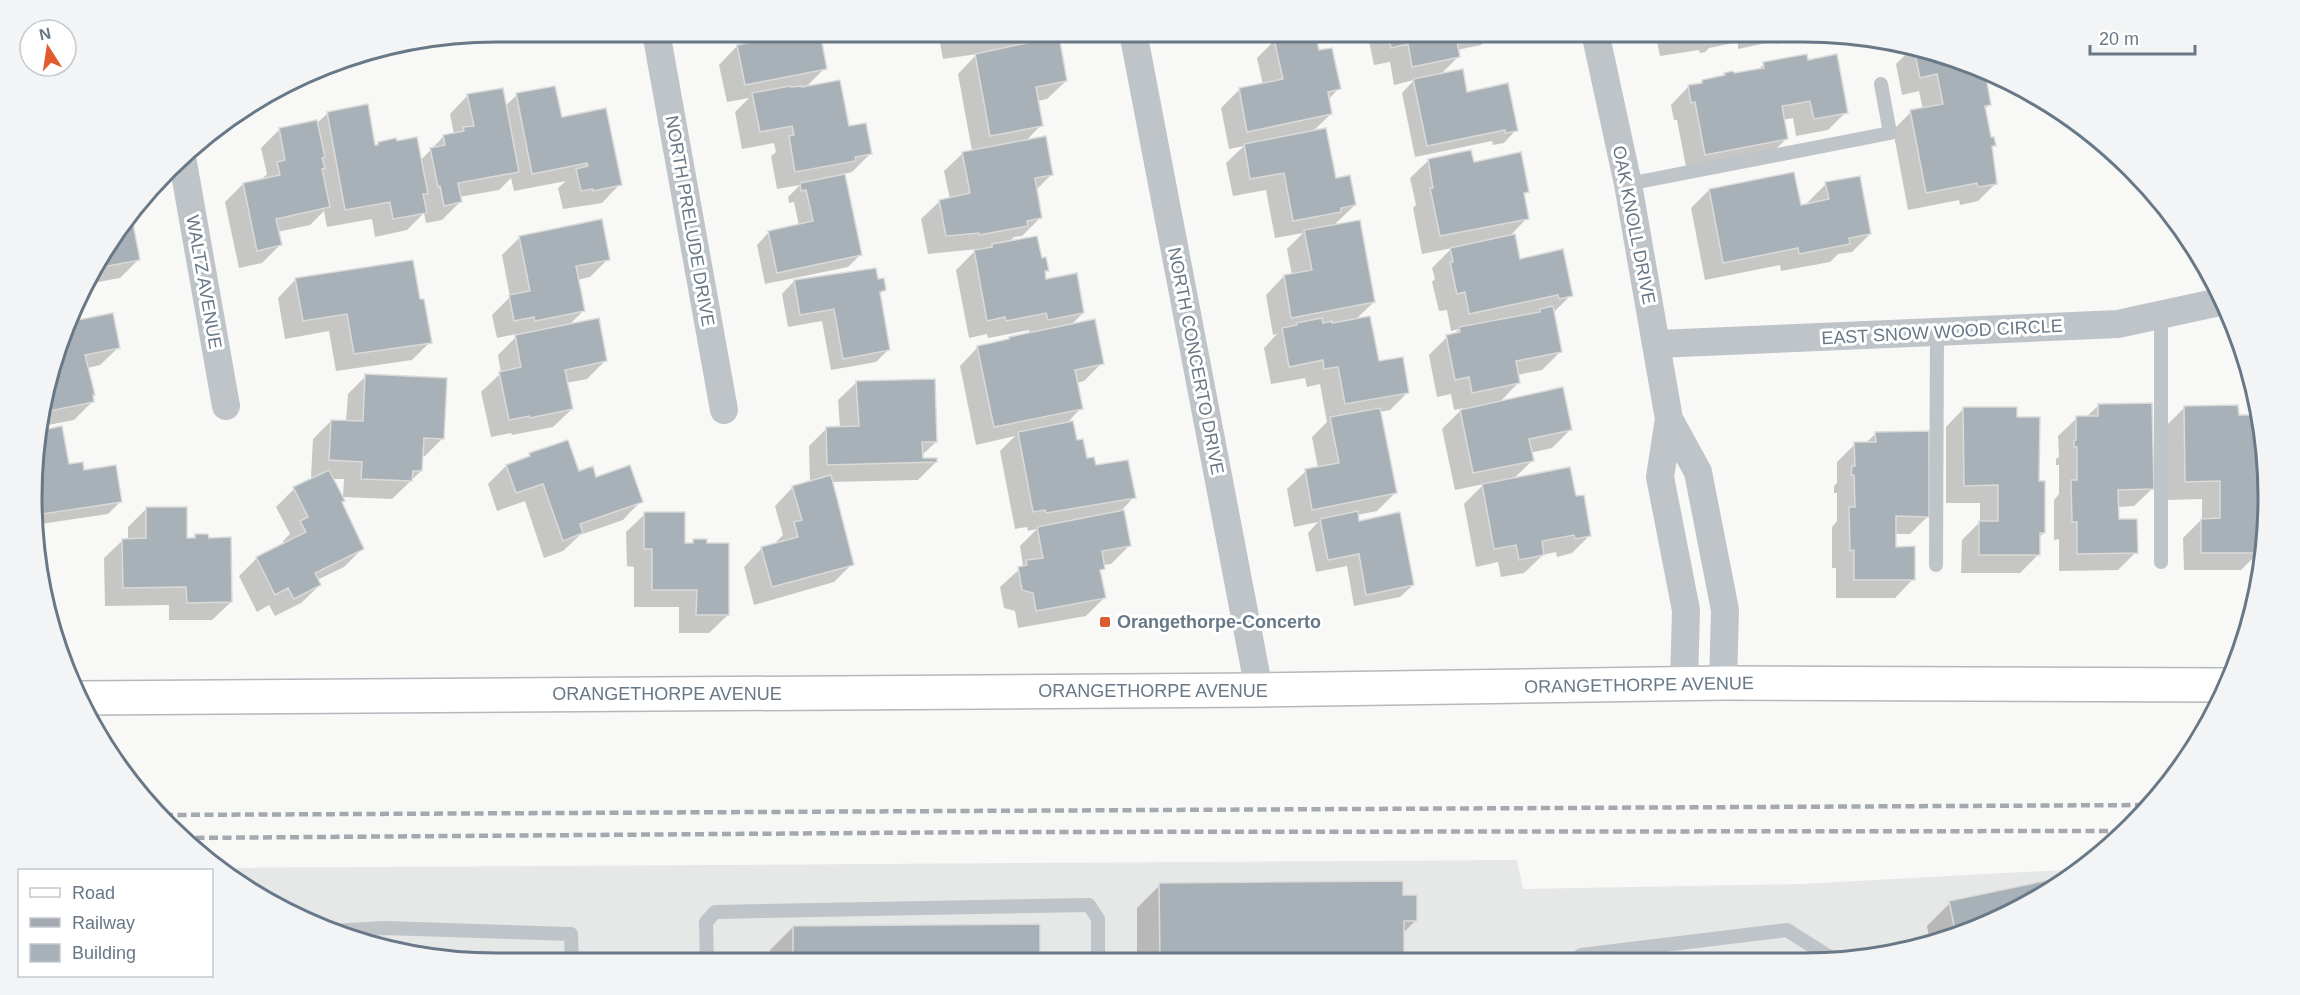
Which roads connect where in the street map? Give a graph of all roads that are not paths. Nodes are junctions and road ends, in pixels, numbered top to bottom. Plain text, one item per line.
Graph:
1 (658, 42) edge
2 (1135, 42) edge
3 (1597, 42) edge
4 (1881, 84) dead end
5 (184, 167) edge
6 (1628, 184) junction
7 (2214, 303) edge
8 (2160, 315) junction
9 (1937, 332) junction
10 (1657, 344) junction
11 (226, 406) dead end
12 (724, 410) dead end
13 (1669, 418) junction
14 (2161, 562) dead end
15 (1936, 566) dead end
16 (1723, 683) junction
17 (1684, 684) junction
18 (2217, 685) edge
19 (1259, 690) junction
20 (89, 698) edge
21 (354, 930) edge
22 (1822, 952) edge
23 (572, 953) edge
24 (707, 953) edge
25 (1098, 953) edge
26 (1597, 953) edge

1 - 12 street, NORTH PRELUDE DRIVE
2 - 19 street, NORTH CONCERTO DRIVE
3 - 6 street, OAK KNOLL DRIVE
4 - 6 lane
5 - 11 street, WALTZ AVENUE
6 - 10 street, OAK KNOLL DRIVE
7 - 8 street, EAST SNOW WOOD CIRCLE
8 - 9 street, EAST SNOW WOOD CIRCLE
8 - 14 lane
9 - 10 street, EAST SNOW WOOD CIRCLE
9 - 15 lane
10 - 13 street, OAK KNOLL DRIVE
13 - 16 street, OAK KNOLL DRIVE
13 - 17 street, OAK KNOLL DRIVE
16 - 17 main road, ORANGETHORPE AVENUE
16 - 18 main road, ORANGETHORPE AVENUE
17 - 19 main road, ORANGETHORPE AVENUE
19 - 20 main road, ORANGETHORPE AVENUE
21 - 23 lane
22 - 26 lane
24 - 25 lane

